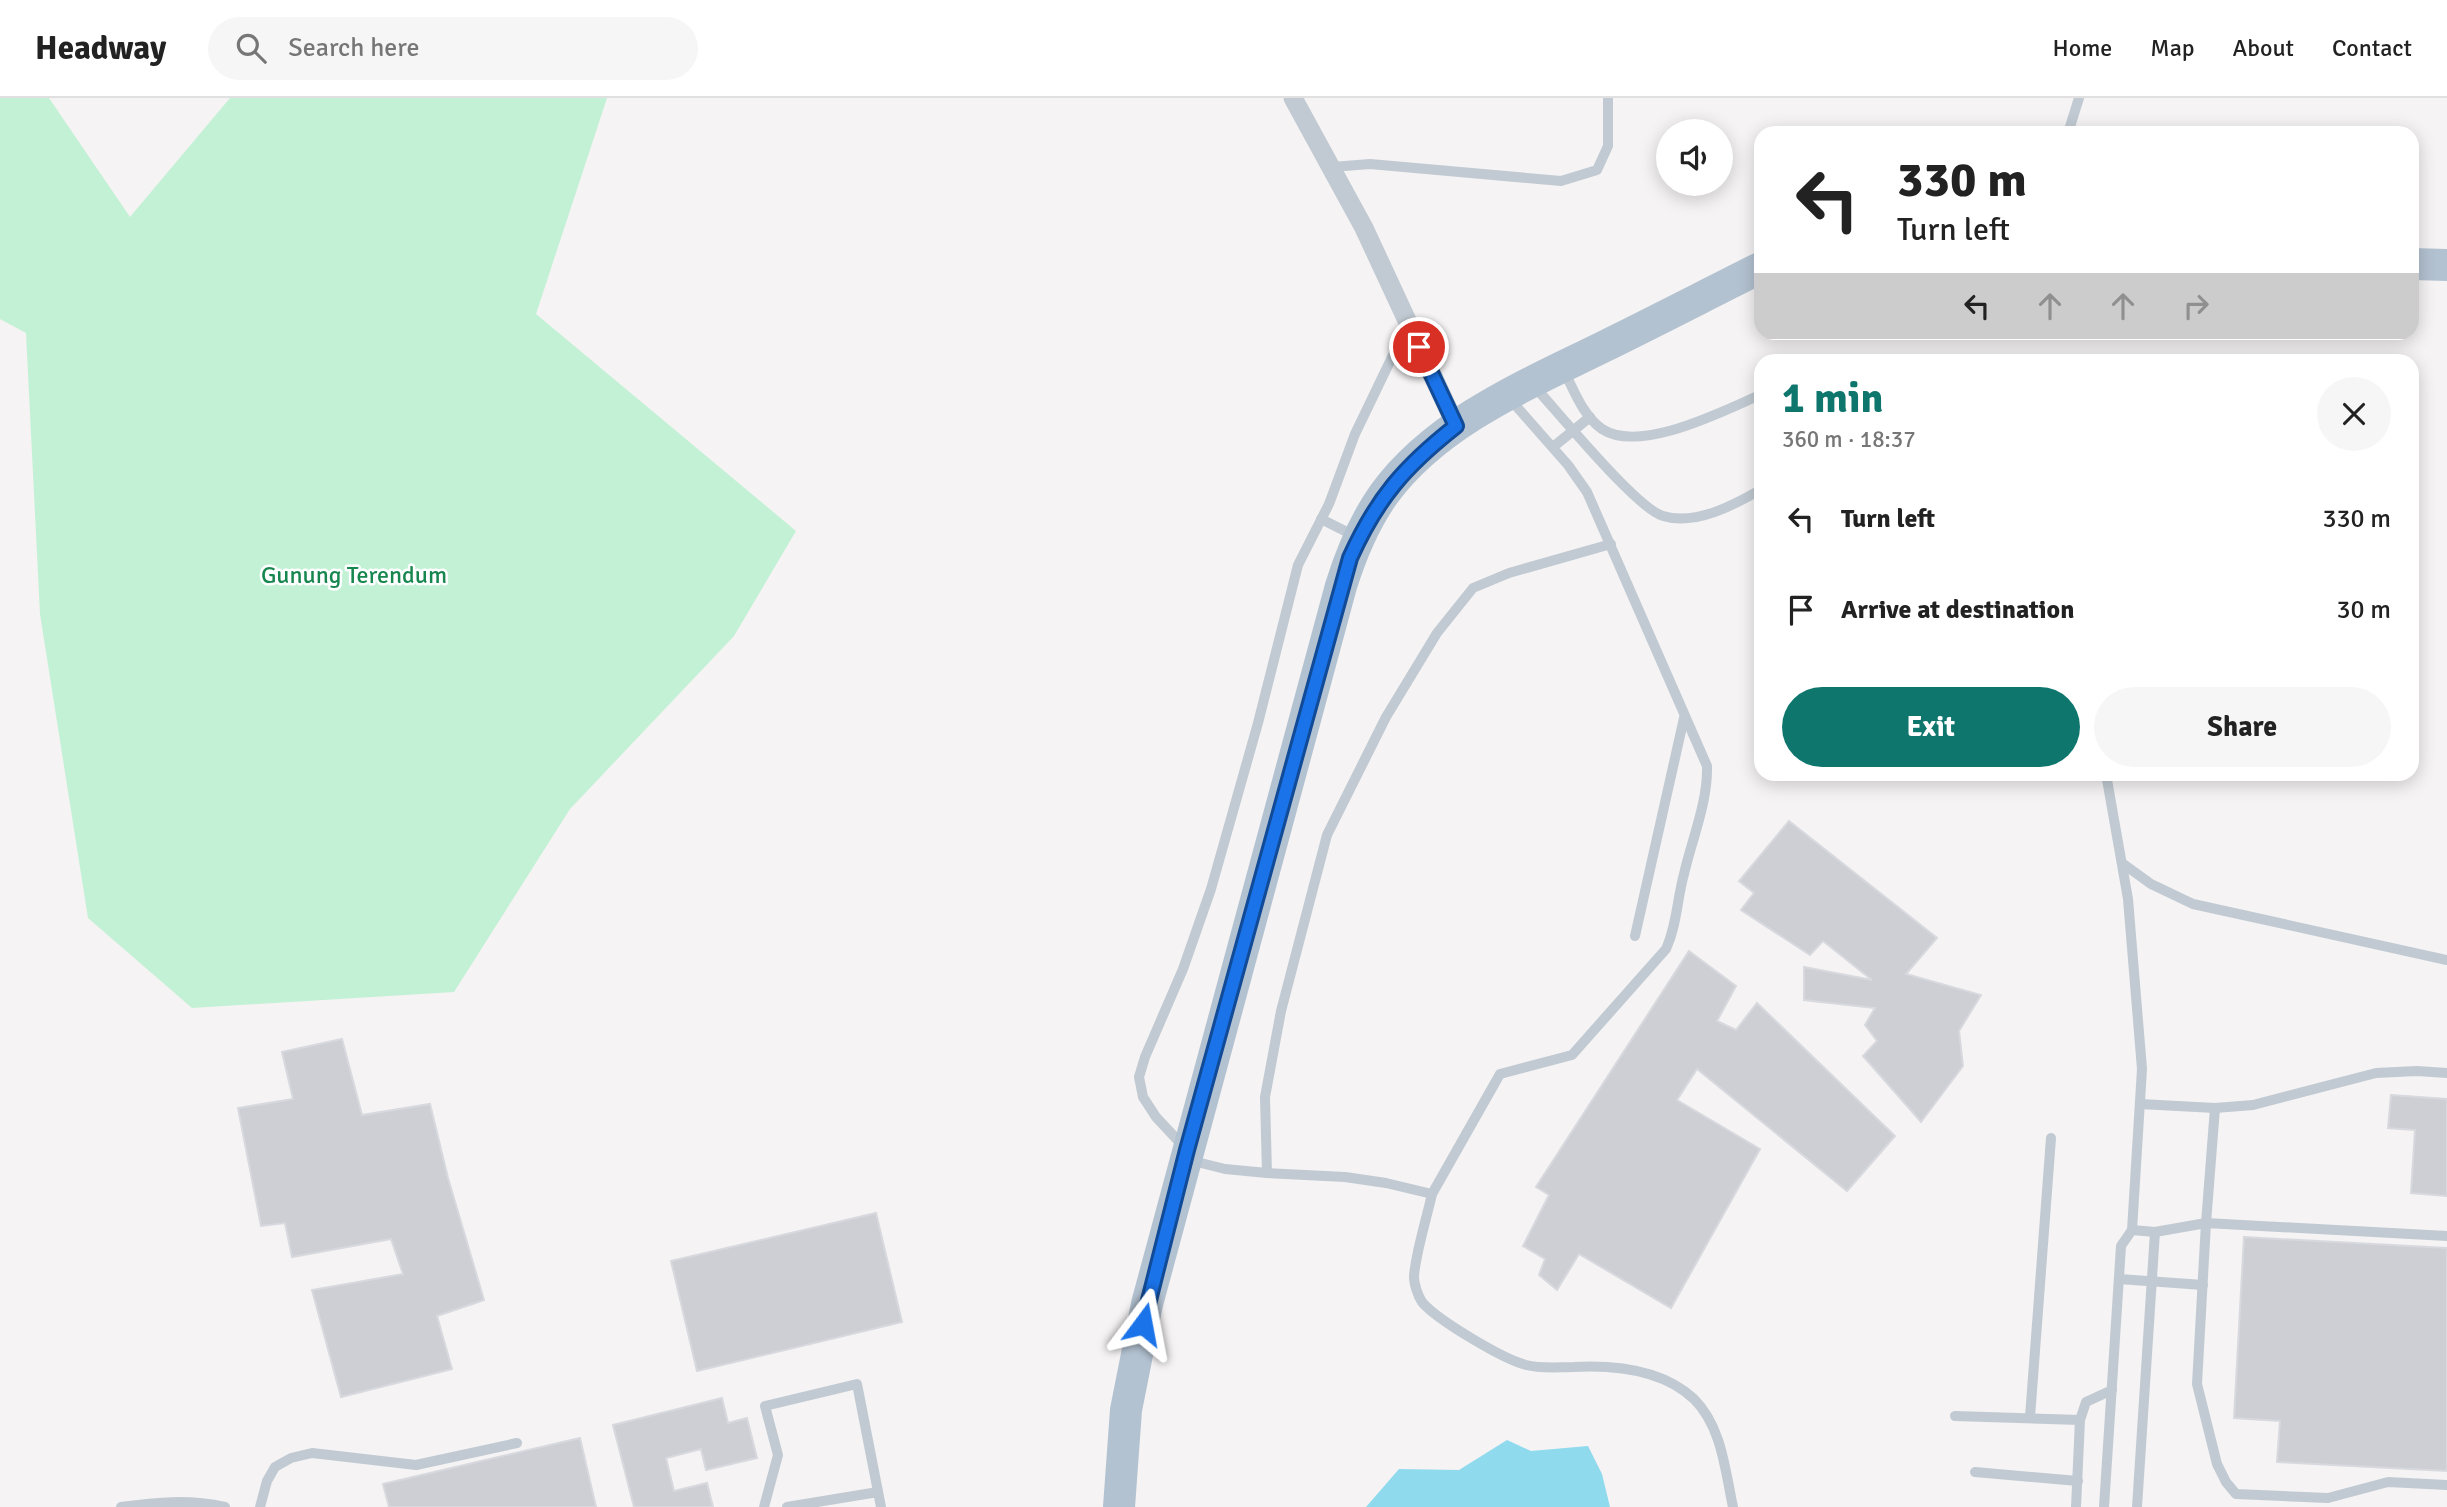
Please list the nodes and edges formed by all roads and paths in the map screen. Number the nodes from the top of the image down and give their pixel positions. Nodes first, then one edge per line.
1 (1293, 98) edge
2 (1608, 98) edge
3 (2079, 98) edge
4 (2070, 126) edge
5 (1332, 167) junction
6 (2419, 264) edge
7 (2447, 265) edge
8 (1754, 271) edge
9 (1408, 324) junction
10 (1562, 368) junction
11 (1520, 389) junction
12 (1754, 397) edge
13 (1590, 417) junction
14 (1456, 426) junction
15 (1574, 430) junction
16 (1553, 447) junction
17 (1754, 493) edge
18 (1321, 519) junction
19 (1359, 538) junction
20 (1611, 544) junction
21 (1684, 717) junction
22 (2107, 781) edge
23 (2122, 863) junction
24 (1635, 936) dead end
25 (2447, 960) edge
26 (2447, 1073) edge
27 (2140, 1104) junction
28 (2215, 1108) junction
29 (2051, 1138) dead end
30 (1186, 1155) junction
31 (1267, 1174) junction
32 (1432, 1194) junction
33 (2206, 1223) junction
34 (2132, 1230) junction
35 (2155, 1232) junction
36 (2447, 1236) edge
37 (2119, 1279) junction
38 (2152, 1282) junction
39 (2203, 1285) junction
40 (2112, 1390) junction
41 (1955, 1416) dead end
42 (2030, 1417) junction
43 (2080, 1420) junction
44 (517, 1443) dead end
45 (1975, 1472) dead end
46 (2078, 1481) junction
47 (2447, 1485) edge
48 (878, 1492) junction
49 (121, 1507) edge
50 (225, 1507) edge
51 (260, 1507) edge
52 (764, 1507) edge
53 (787, 1507) edge
54 (881, 1507) edge
55 (1119, 1507) edge
56 (1733, 1507) edge
57 (2076, 1507) edge
58 (2104, 1507) edge
59 (2137, 1507) edge

1 - 5 street
2 - 5 lane
3 - 4 lane
5 - 9 street
6 - 7 main road
8 - 10 main road
9 - 14 street
9 - 18 lane
10 - 11 main road
10 - 13 lane
11 - 14 main road
11 - 15 lane
11 - 16 lane
12 - 13 lane
13 - 15 lane
14 - 19 main road
15 - 16 lane
15 - 17 lane
16 - 20 lane
18 - 19 lane
18 - 30 lane
19 - 30 main road
20 - 21 lane
20 - 31 lane
21 - 24 lane
21 - 32 lane
22 - 23 lane
23 - 25 lane
23 - 27 lane
26 - 28 lane
27 - 28 lane
27 - 34 lane
28 - 33 lane
29 - 42 lane
30 - 31 lane
30 - 55 main road
31 - 32 lane
32 - 56 lane
33 - 35 lane
33 - 36 lane
33 - 39 lane
34 - 35 lane
34 - 37 lane
35 - 38 lane
37 - 38 lane
37 - 40 lane
38 - 39 lane
38 - 59 lane
39 - 47 lane
40 - 43 lane
40 - 58 lane
41 - 42 lane
42 - 43 lane
43 - 46 lane
44 - 51 lane
45 - 46 lane
46 - 57 lane
48 - 52 lane
48 - 53 lane
48 - 54 lane
49 - 50 lane

